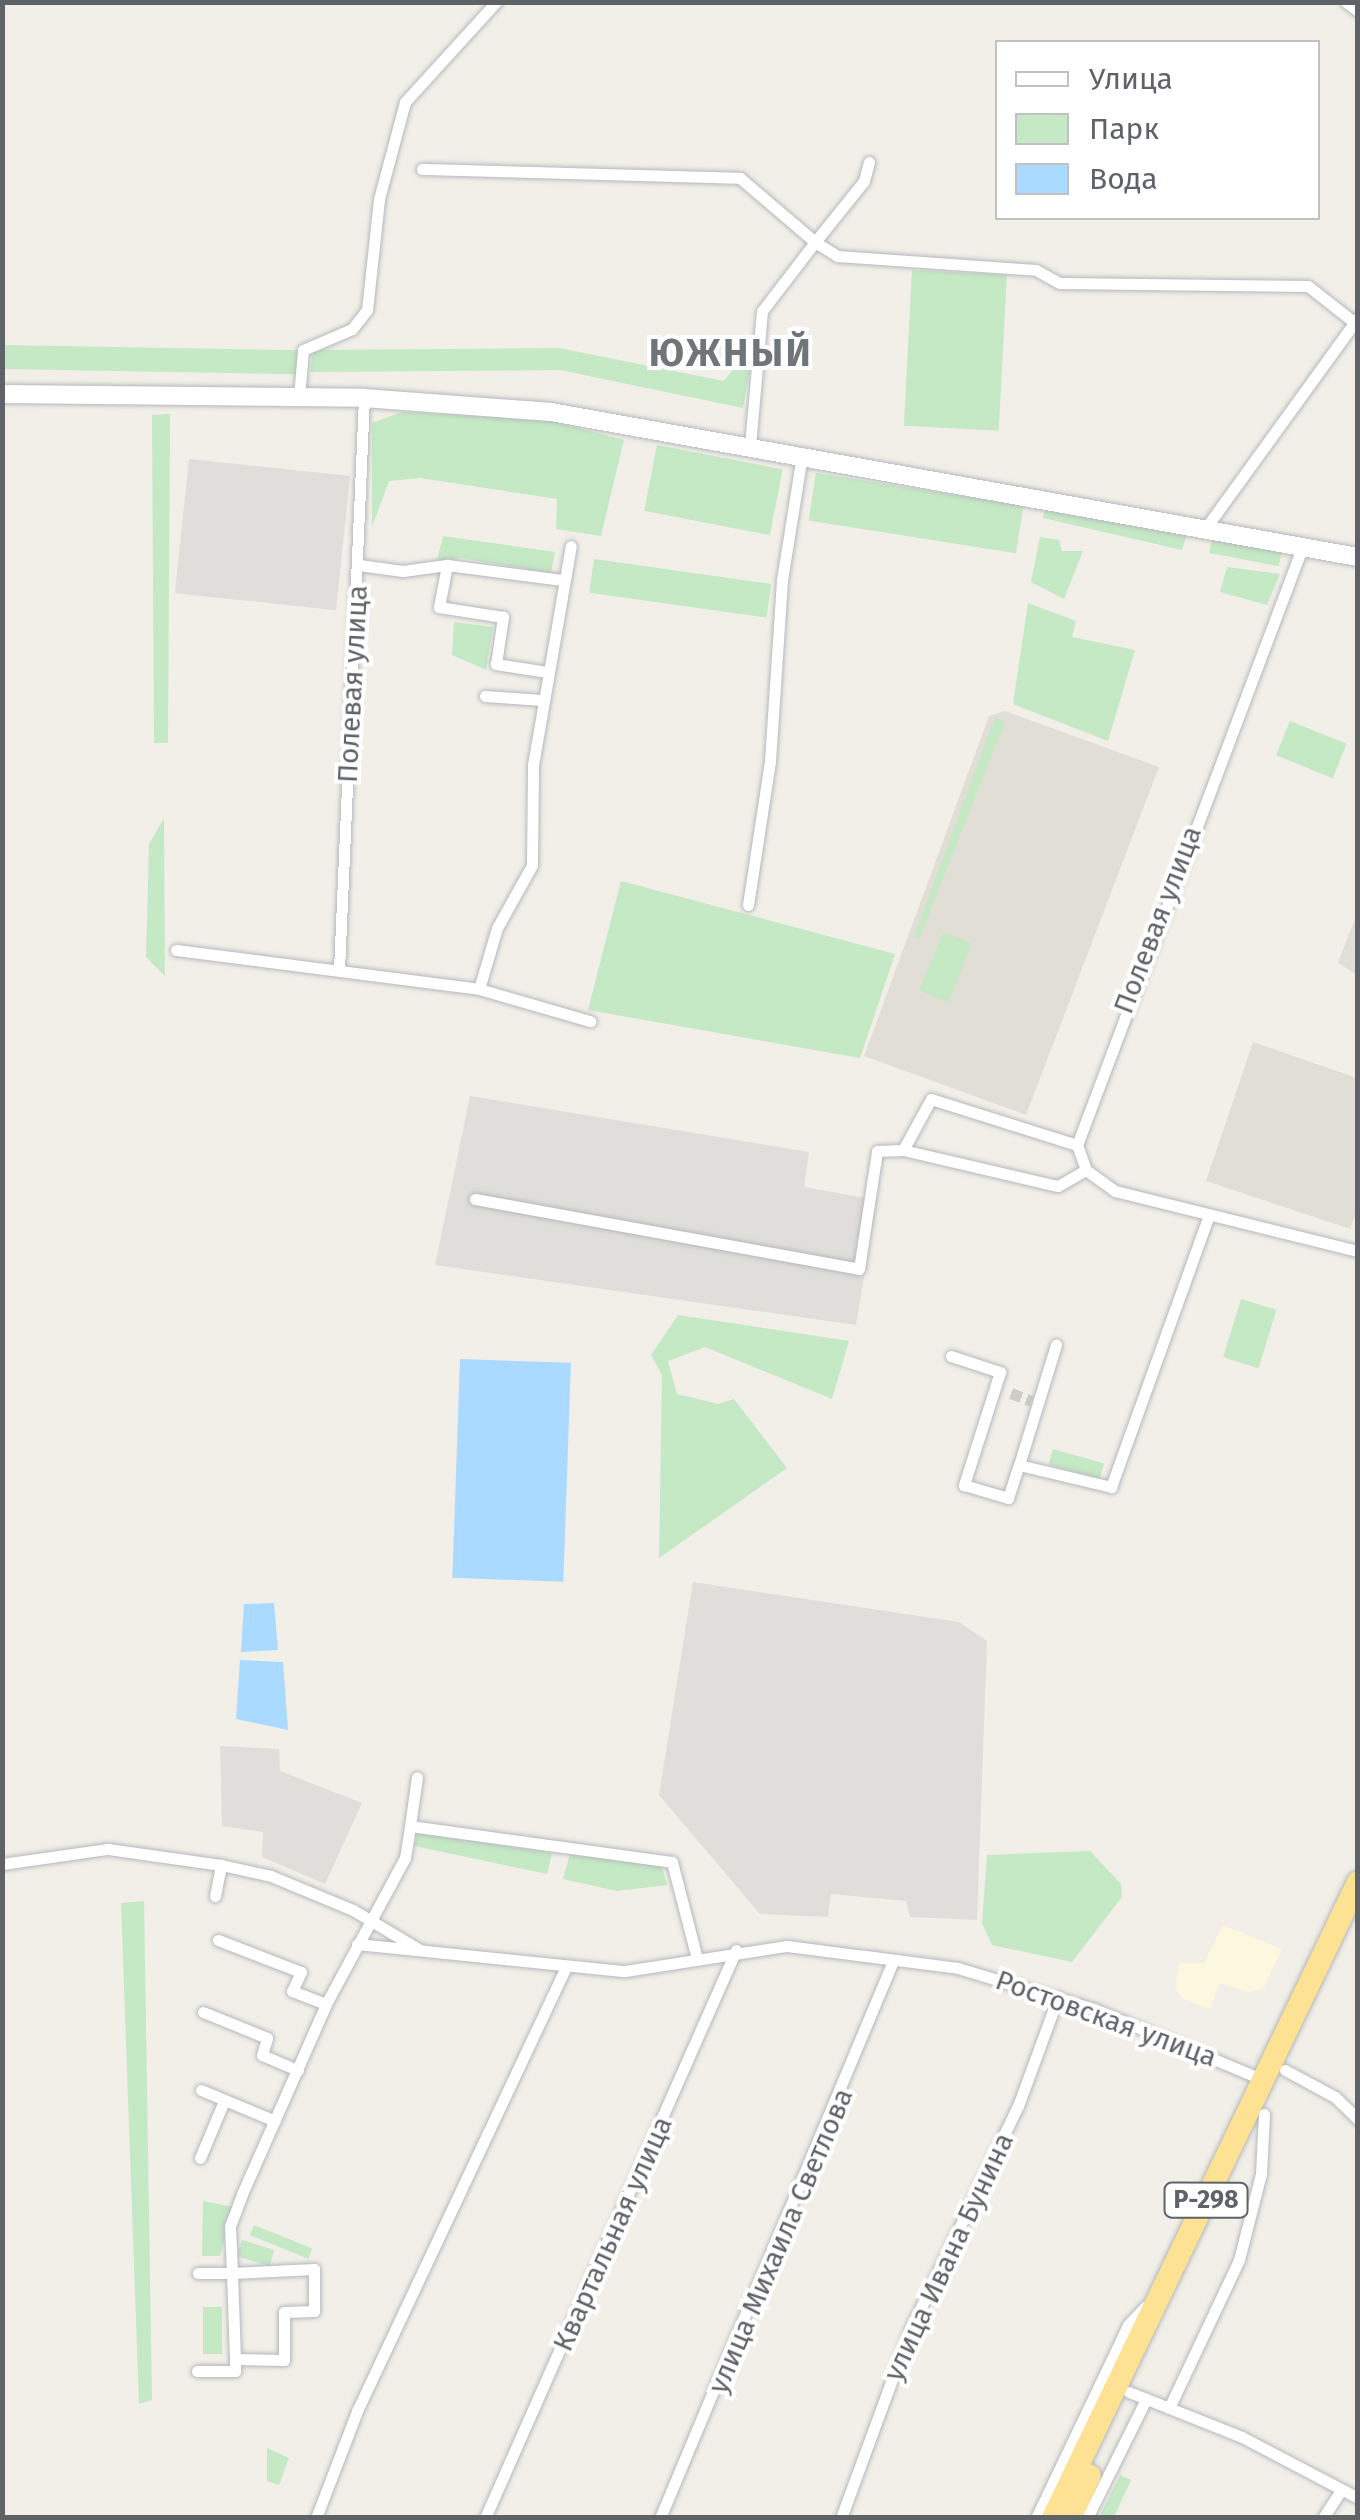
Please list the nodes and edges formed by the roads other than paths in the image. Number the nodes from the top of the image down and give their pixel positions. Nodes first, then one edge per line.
1 (496, 2) edge
2 (1346, 2) edge
3 (1358, 11) edge
4 (870, 162) dead end
5 (422, 170) dead end
6 (815, 242) junction
7 (1356, 320) edge
8 (2, 394) edge
9 (298, 397) junction
10 (364, 398) junction
11 (750, 445) junction
12 (802, 455) junction
13 (1206, 529) junction
14 (571, 546) dead end
15 (1302, 548) junction
16 (1358, 557) edge
17 (359, 565) junction
18 (448, 565) junction
19 (562, 580) junction
20 (547, 672) junction
21 (485, 696) dead end
22 (542, 700) junction
23 (748, 905) dead end
24 (176, 950) dead end
25 (338, 970) junction
26 (479, 990) junction
27 (590, 1021) dead end
28 (1077, 1144) junction
29 (903, 1150) junction
30 (1086, 1170) junction
31 (475, 1199) dead end
32 (1208, 1217) junction
33 (1358, 1251) edge
34 (1056, 1345) dead end
35 (950, 1356) dead end
36 (994, 1388) junction
37 (1010, 1394) tunnel mouth
38 (1019, 1464) junction
39 (418, 1777) dead end
40 (410, 1826) junction
41 (2, 1864) edge
42 (221, 1865) junction
43 (1358, 1882) edge
44 (215, 1896) dead end
45 (1358, 1918) edge
46 (372, 1921) junction
47 (218, 1940) dead end
48 (357, 1944) junction
49 (736, 1950) junction
50 (424, 1952) junction
51 (697, 1959) junction
52 (894, 1961) junction
53 (566, 1968) junction
54 (1058, 1997) junction
55 (326, 2004) junction
56 (203, 2012) dead end
57 (298, 2070) junction
58 (1274, 2075) junction
59 (202, 2090) dead end
60 (224, 2100) junction
61 (1264, 2114) junction
62 (1358, 2119) edge
63 (275, 2121) junction
64 (200, 2158) dead end
65 (198, 2273) dead end
66 (232, 2273) junction
67 (1162, 2290) junction
68 (235, 2359) junction
69 (197, 2372) dead end
70 (1138, 2395) junction
71 (1168, 2408) junction
72 (1341, 2490) junction
73 (1358, 2498) edge
74 (316, 2518) edge
75 (486, 2518) edge
76 (660, 2518) edge
77 (840, 2518) edge
78 (1036, 2518) edge
79 (1052, 2518) edge
80 (1070, 2518) edge
81 (1087, 2518) edge
82 (1323, 2518) edge

1 - 9 street
2 - 3 street
4 - 6 street
5 - 6 street
6 - 7 street
6 - 11 street
7 - 13 street
8 - 9 main road
9 - 10 main road
10 - 11 main road
10 - 17 street, Полевая улица
11 - 12 main road
12 - 13 main road
12 - 23 street
13 - 15 main road
14 - 19 street
15 - 16 main road
15 - 28 street, Полевая улица
17 - 18 street
17 - 25 street, Полевая улица
18 - 19 street
18 - 20 street
19 - 20 street
20 - 22 street
21 - 22 street
22 - 26 street
24 - 25 street
25 - 26 street
26 - 27 street
28 - 29 street
28 - 30 street
29 - 30 street
29 - 31 street
30 - 32 street
32 - 33 street
32 - 38 street
34 - 38 street
35 - 36 street
36 - 37 street
36 - 38 street
39 - 40 street
40 - 46 street
40 - 51 street
41 - 42 street, Ростовская улица
42 - 44 street
42 - 46 street, Ростовская улица
43 - 58 highway, Р-298
45 - 58 highway, Р-298
46 - 48 street
46 - 50 street, Ростовская улица
47 - 55 street
48 - 50 street
48 - 55 street
49 - 51 street, Ростовская улица
49 - 52 street, Ростовская улица
49 - 75 street, Квартальная улица
50 - 53 street, Ростовская улица
51 - 53 street, Ростовская улица
52 - 54 street, Ростовская улица
52 - 76 street, улица Михаила Светлова
53 - 74 street
54 - 58 street, Ростовская улица
54 - 77 street, улица Ивана Бунина
55 - 57 street
56 - 57 street
57 - 63 street
58 - 61 highway, Р-298
58 - 62 street, Ростовская улица
58 - 67 highway, Р-298
59 - 60 street
60 - 63 street
60 - 64 street
61 - 70 highway, Р-298
61 - 71 street
63 - 66 street
65 - 66 street
66 - 68 street
66 - 68 street
67 - 78 street
67 - 79 highway, Р-298
68 - 69 street
70 - 71 street
70 - 80 highway, Р-298
70 - 81 street
71 - 72 street
72 - 73 street
72 - 82 street

